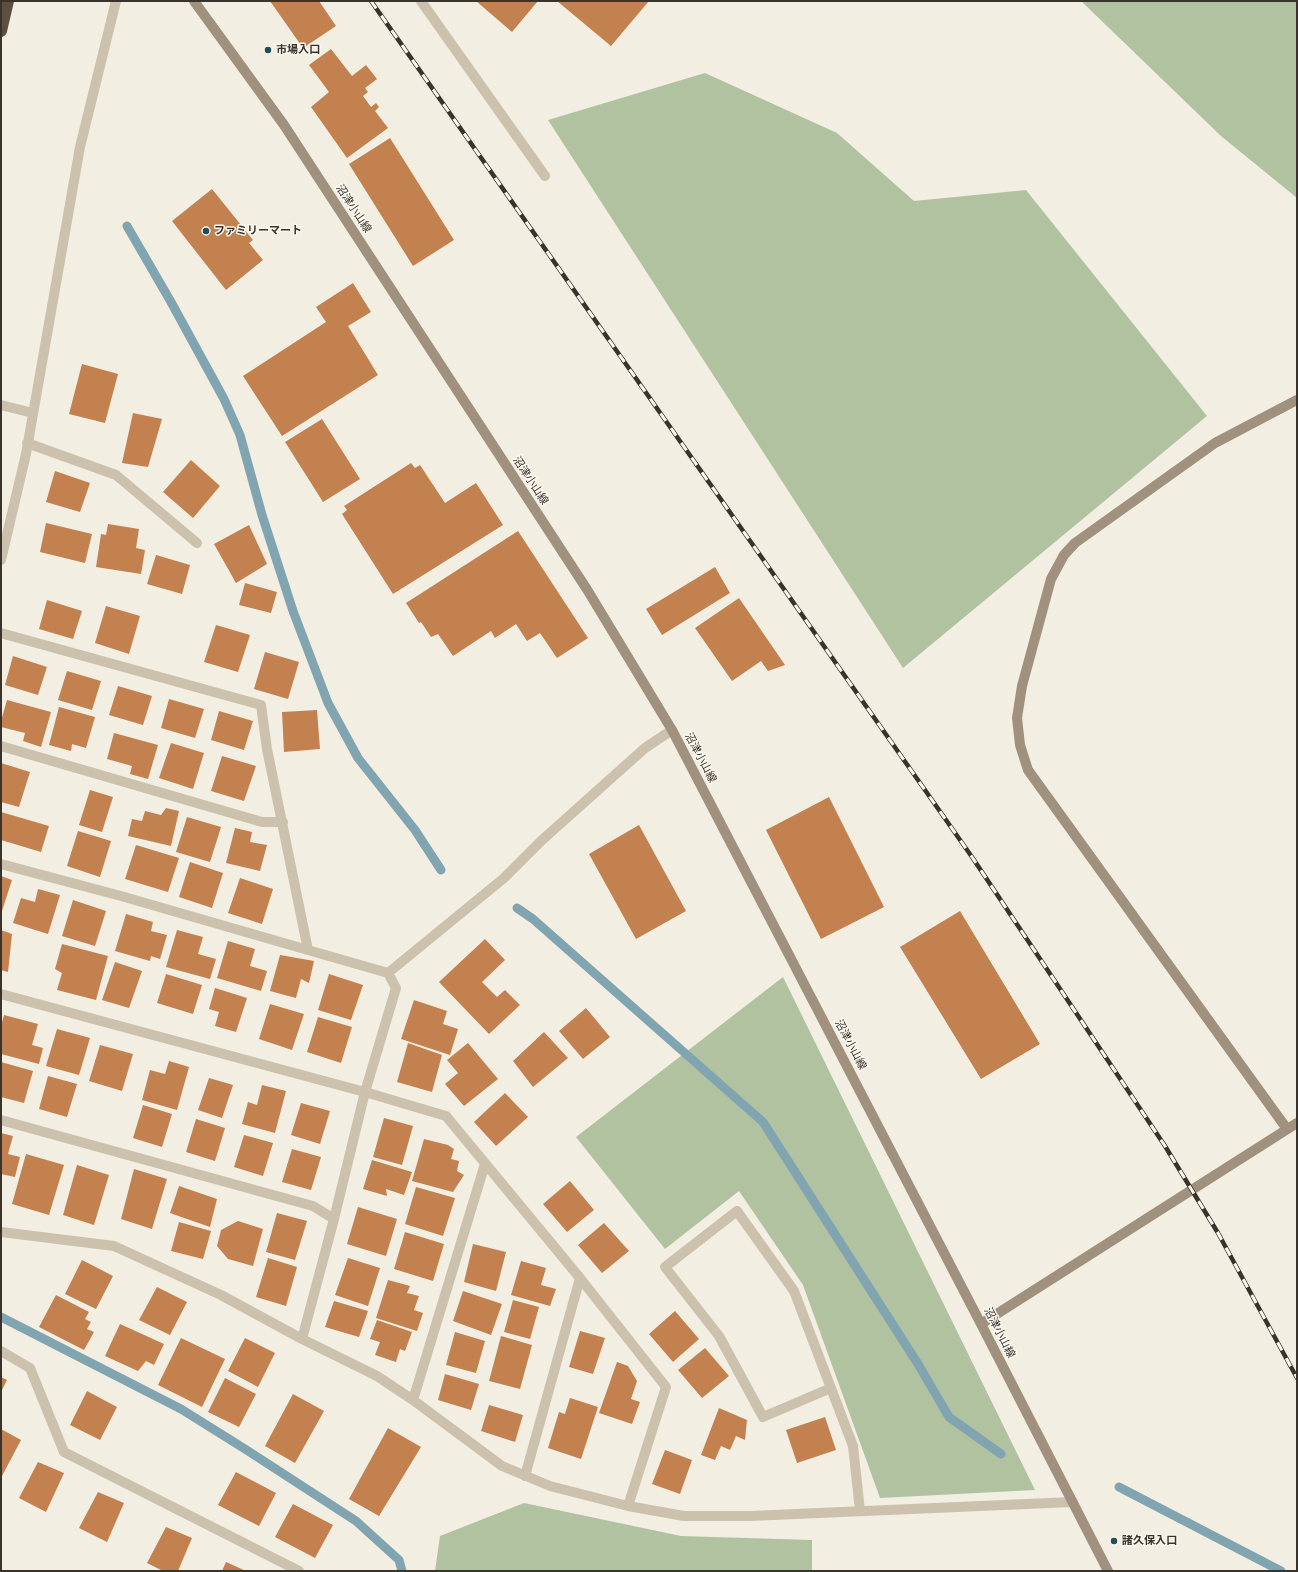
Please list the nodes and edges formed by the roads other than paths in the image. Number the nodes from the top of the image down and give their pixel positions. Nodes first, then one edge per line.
1 (8, 1) edge
2 (116, 1) edge
3 (194, 1) edge
4 (421, 1) edge
5 (1, 31) edge
6 (545, 176) dead end
7 (1297, 400) edge
8 (1, 405) edge
9 (33, 412) junction
10 (27, 443) junction
11 (197, 543) dead end
12 (1, 560) edge
13 (1, 632) edge
14 (672, 730) junction
15 (1, 746) edge
16 (283, 822) junction
17 (1, 864) edge
18 (308, 950) junction
19 (388, 973) junction
20 (1, 994) edge
21 (365, 1092) junction
22 (1, 1120) edge
23 (1297, 1123) edge
24 (1287, 1129) junction
25 (485, 1164) junction
26 (334, 1219) junction
27 (1, 1232) edge
28 (580, 1278) junction
29 (982, 1324) junction
30 (302, 1339) junction
31 (1, 1351) edge
32 (831, 1388) junction
33 (414, 1400) junction
34 (525, 1476) junction
35 (1073, 1502) junction
36 (628, 1506) junction
37 (860, 1511) junction
38 (299, 1571) edge
39 (1108, 1571) edge

1 - 5 highway
2 - 9 street
3 - 14 main road, 沼津小山線
4 - 6 street
7 - 24 main road
8 - 9 street
9 - 10 street
10 - 11 street
10 - 12 street
13 - 16 street
14 - 19 street
14 - 29 main road, 沼津小山線
15 - 16 street
16 - 18 street
17 - 18 street
18 - 19 street
19 - 21 street
20 - 21 street
21 - 25 street
21 - 26 street
22 - 26 street
23 - 24 main road
24 - 29 main road
25 - 28 street
25 - 33 street
26 - 30 street
27 - 30 street
28 - 34 street
28 - 36 street
29 - 35 main road, 沼津小山線
30 - 33 street
31 - 38 street
32 - 32 street
32 - 37 street
33 - 34 street
34 - 36 street
35 - 37 street
35 - 39 main road, 沼津小山線
36 - 37 street

